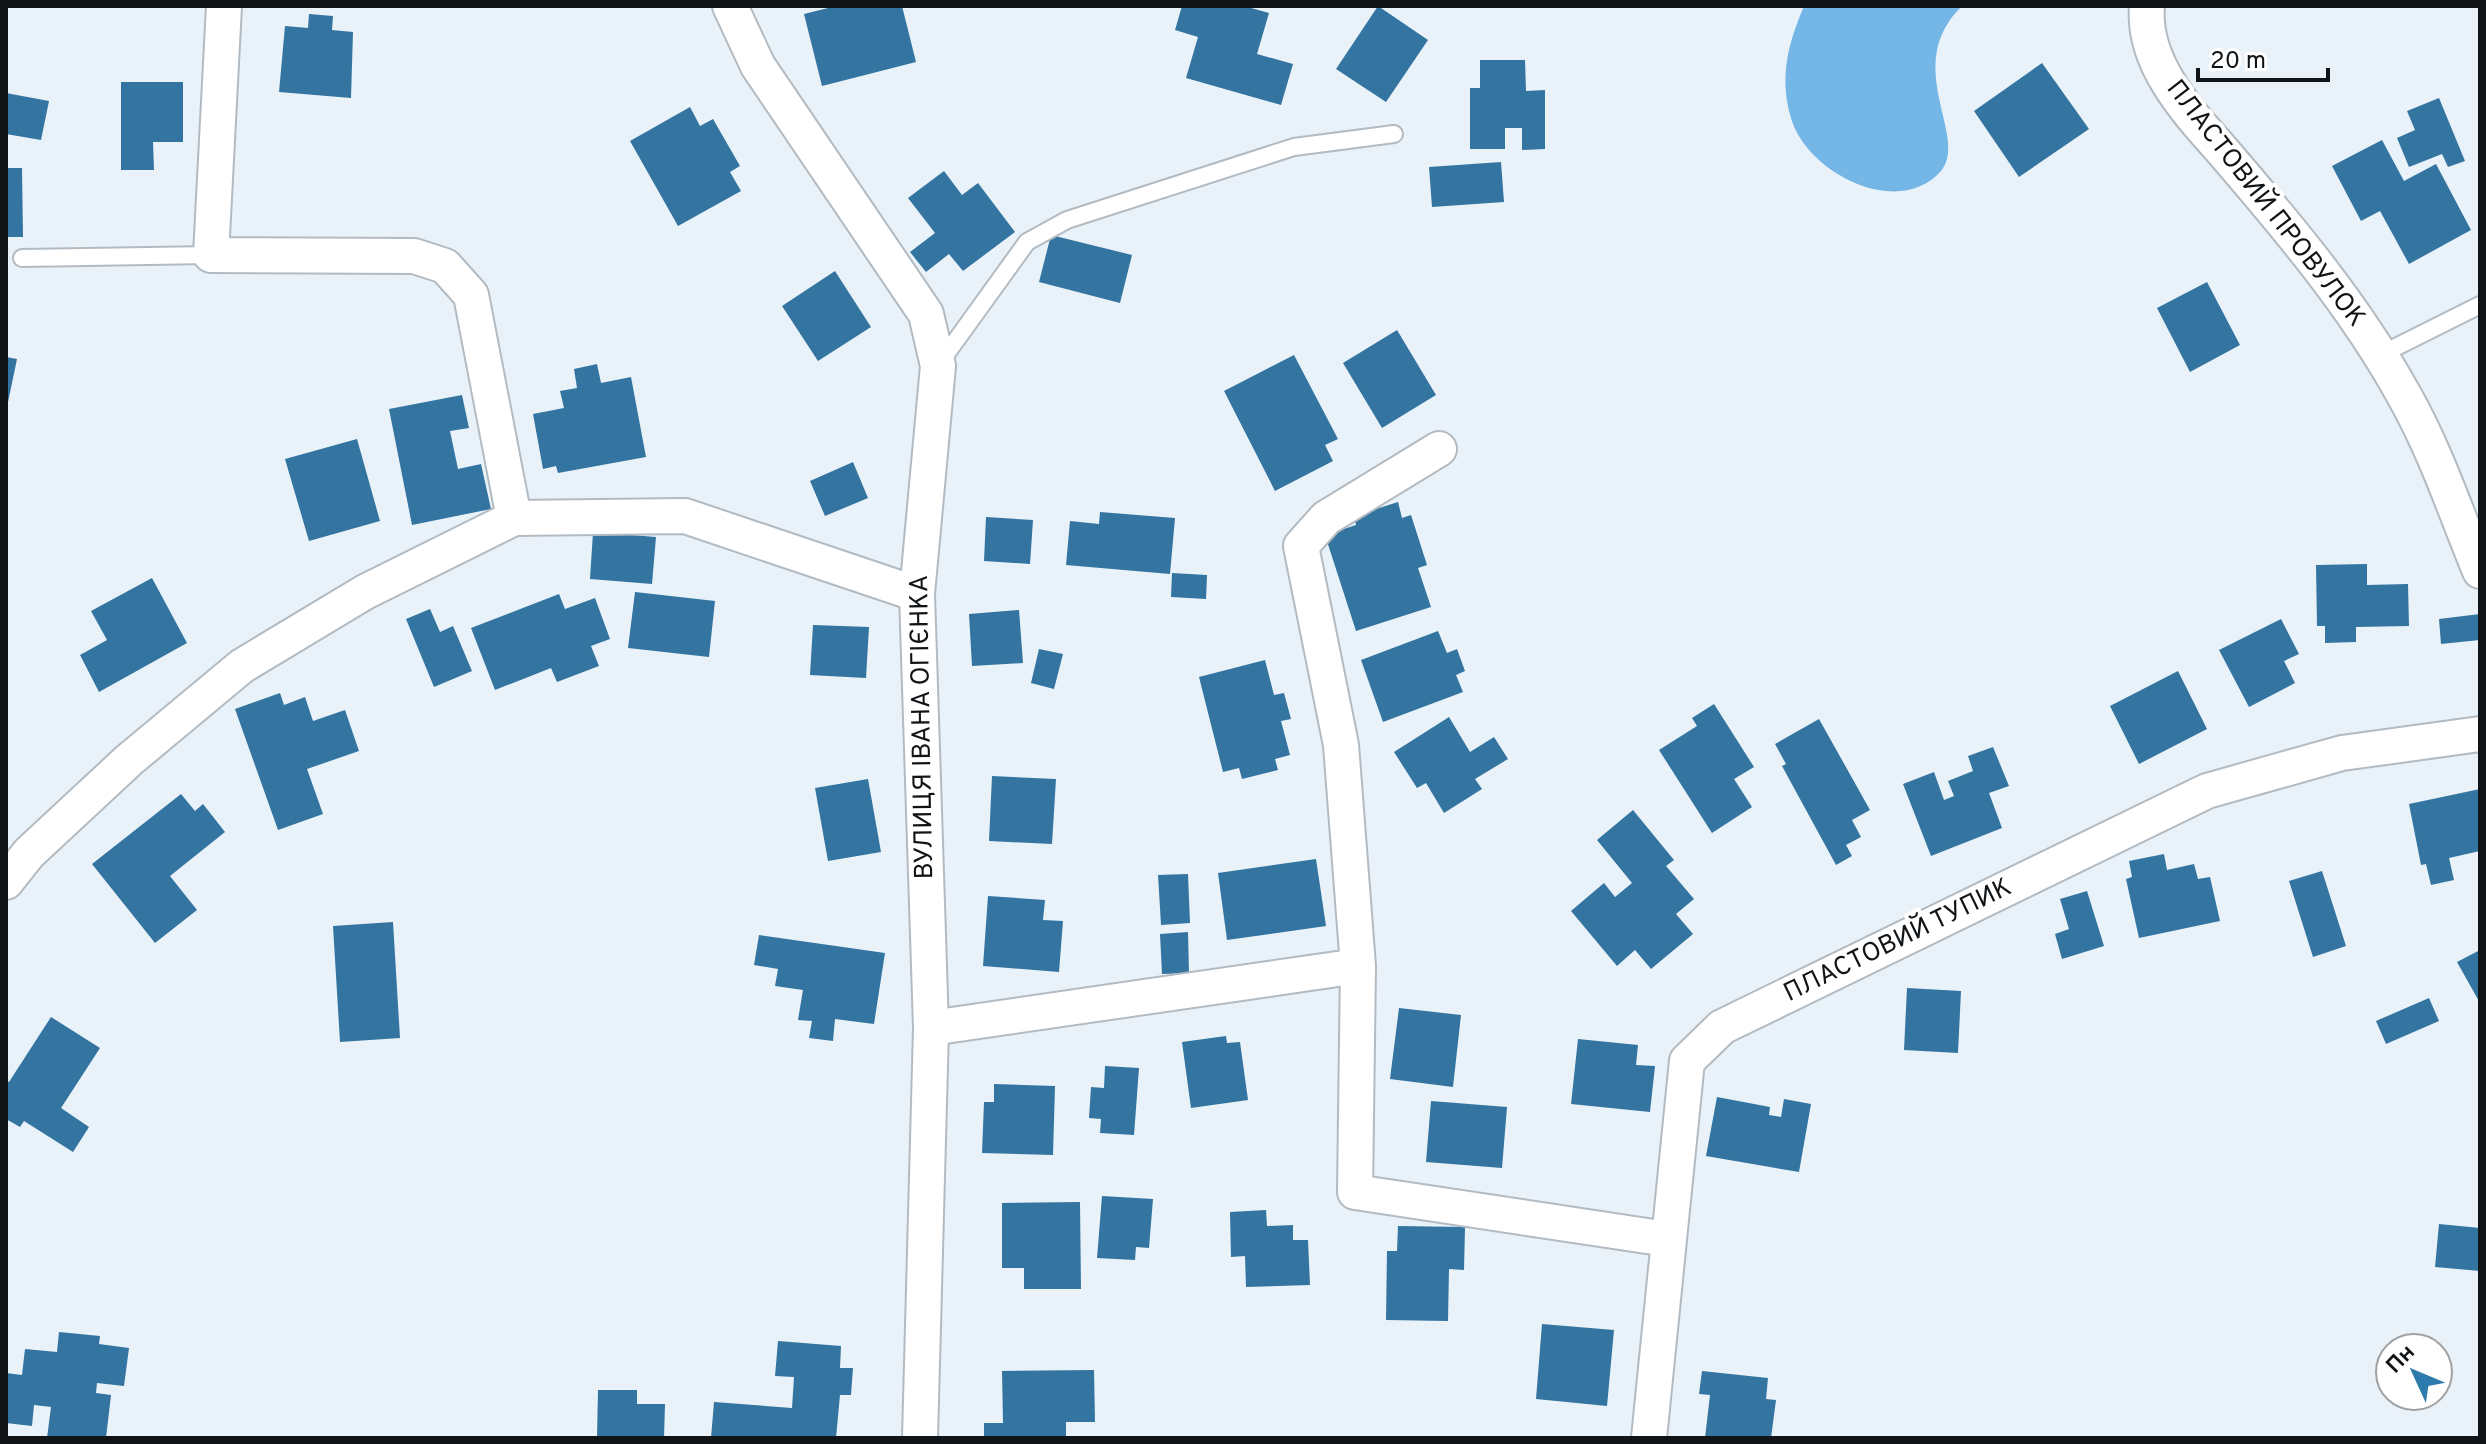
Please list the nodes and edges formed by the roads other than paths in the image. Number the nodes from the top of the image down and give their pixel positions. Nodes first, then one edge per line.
1 (224, 6) edge
2 (730, 6) edge
3 (2147, 6) edge
4 (1394, 134) dead end
5 (211, 255) junction
6 (22, 258) dead end
7 (2480, 305) edge
8 (2380, 355) junction
9 (938, 366) junction
10 (1439, 449) dead end
11 (514, 518) junction
12 (2480, 571) edge
13 (917, 594) junction
14 (2480, 734) edge
15 (6, 882) edge
16 (1358, 966) junction
17 (931, 1028) junction
18 (1667, 1239) junction
19 (920, 1438) edge
20 (1649, 1438) edge

1 - 5 street
2 - 9 street, ВУЛИЦЯ ІВАНА ОГІЄНКА
3 - 8 street, ПЛАСТОВИЙ ПРОВУЛОК
4 - 9 lane
5 - 6 lane
5 - 11 street
7 - 8 lane
8 - 12 street, ПЛАСТОВИЙ ПРОВУЛОК
9 - 13 street, ВУЛИЦЯ ІВАНА ОГІЄНКА
10 - 16 street
11 - 13 street
11 - 15 street
13 - 17 street, ВУЛИЦЯ ІВАНА ОГІЄНКА
14 - 18 street, ПЛАСТОВИЙ ТУПИК
16 - 17 street
16 - 18 street
17 - 19 street, ВУЛИЦЯ ІВАНА ОГІЄНКА
18 - 20 street, ПЛАСТОВИЙ ТУПИК

